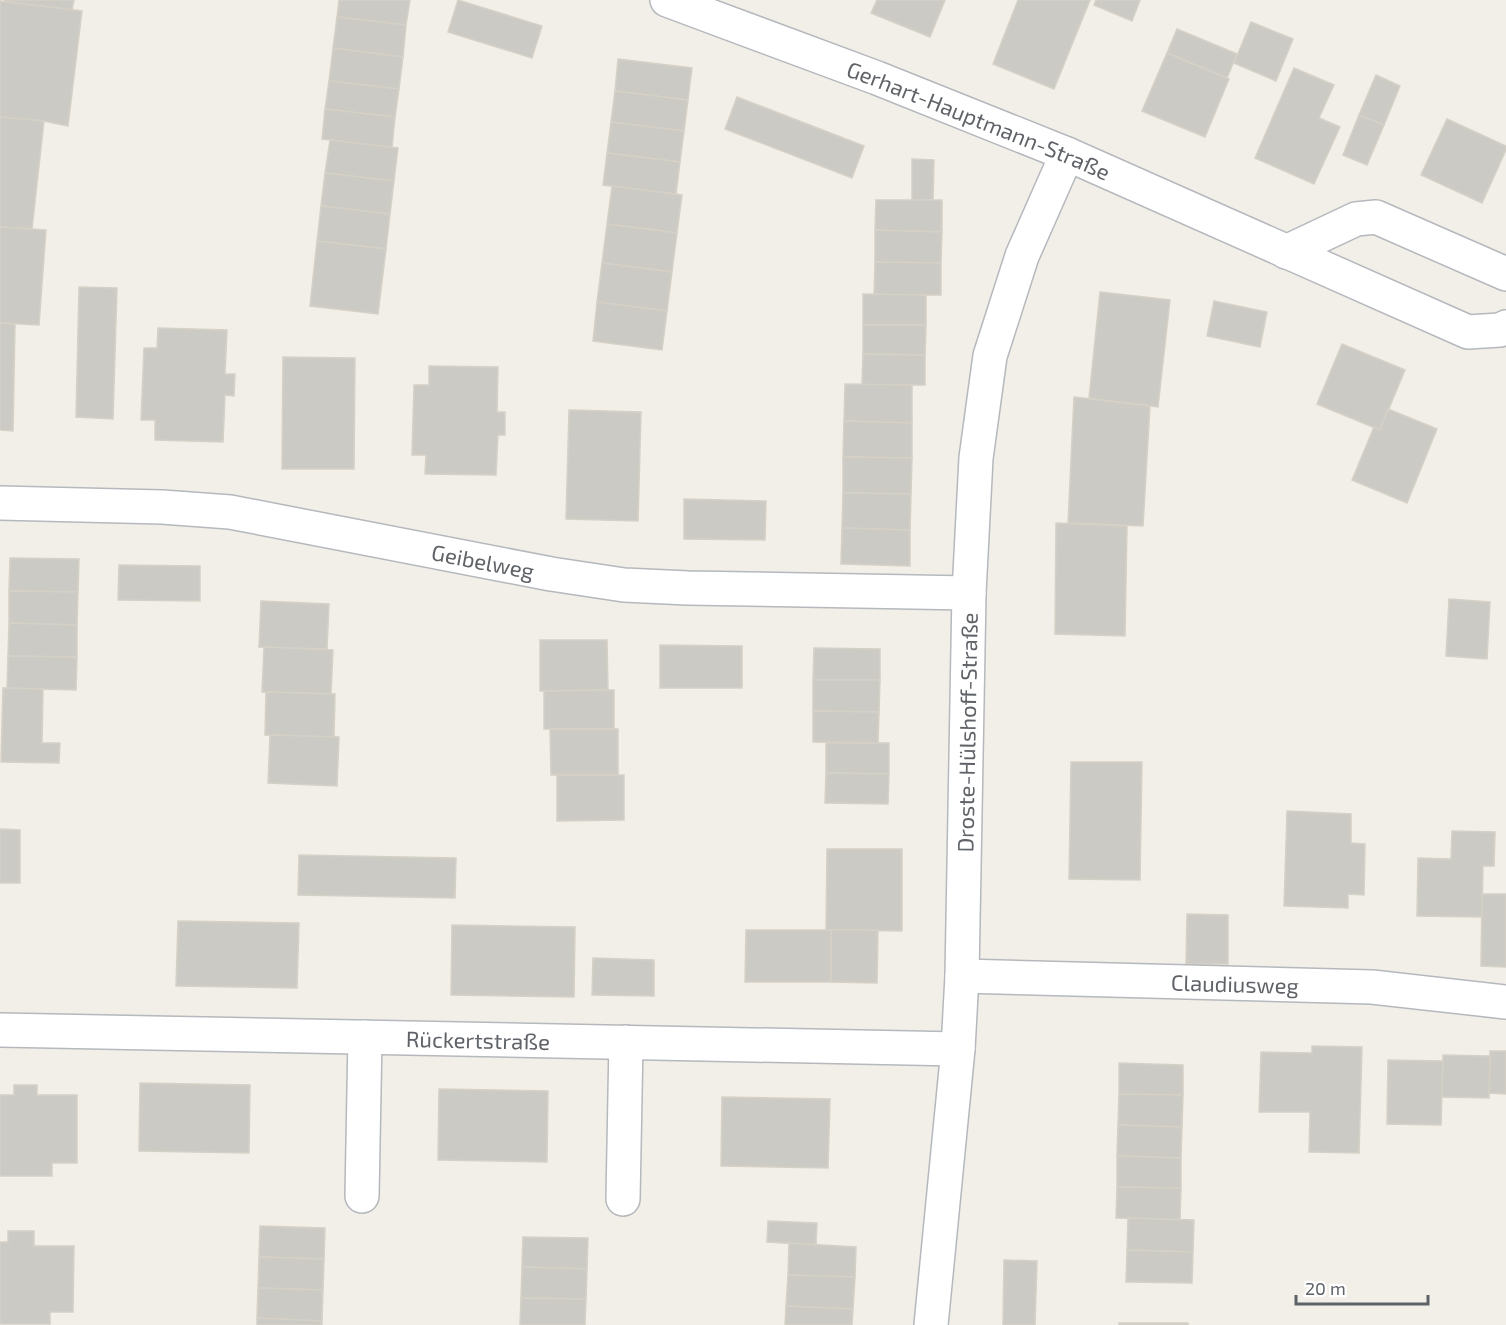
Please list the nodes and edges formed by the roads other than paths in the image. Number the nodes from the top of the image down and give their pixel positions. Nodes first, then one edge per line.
1 (667, 0) edge
2 (1067, 154) junction
3 (1286, 252) junction
4 (1506, 274) edge
5 (1506, 327) edge
6 (0, 503) edge
7 (969, 594) junction
8 (962, 976) junction
9 (1506, 1002) edge
10 (0, 1030) edge
11 (365, 1037) junction
12 (626, 1042) junction
13 (958, 1049) junction
14 (362, 1196) dead end
15 (623, 1198) dead end
16 (931, 1325) edge

1 - 2 street, Gerhart-Hauptmann-Straße
2 - 3 street, Gerhart-Hauptmann-Straße
2 - 7 street, Droste-Hülshoff-Straße
3 - 4 street
3 - 5 street, Gerhart-Hauptmann-Straße
6 - 7 street, Geibelweg
7 - 8 street, Droste-Hülshoff-Straße
8 - 9 street, Claudiusweg
8 - 13 street, Droste-Hülshoff-Straße
10 - 11 street, Rückertstraße
11 - 12 street, Rückertstraße
11 - 14 street
12 - 13 street, Rückertstraße
12 - 15 street
13 - 16 street, Droste-Hülshoff-Straße

